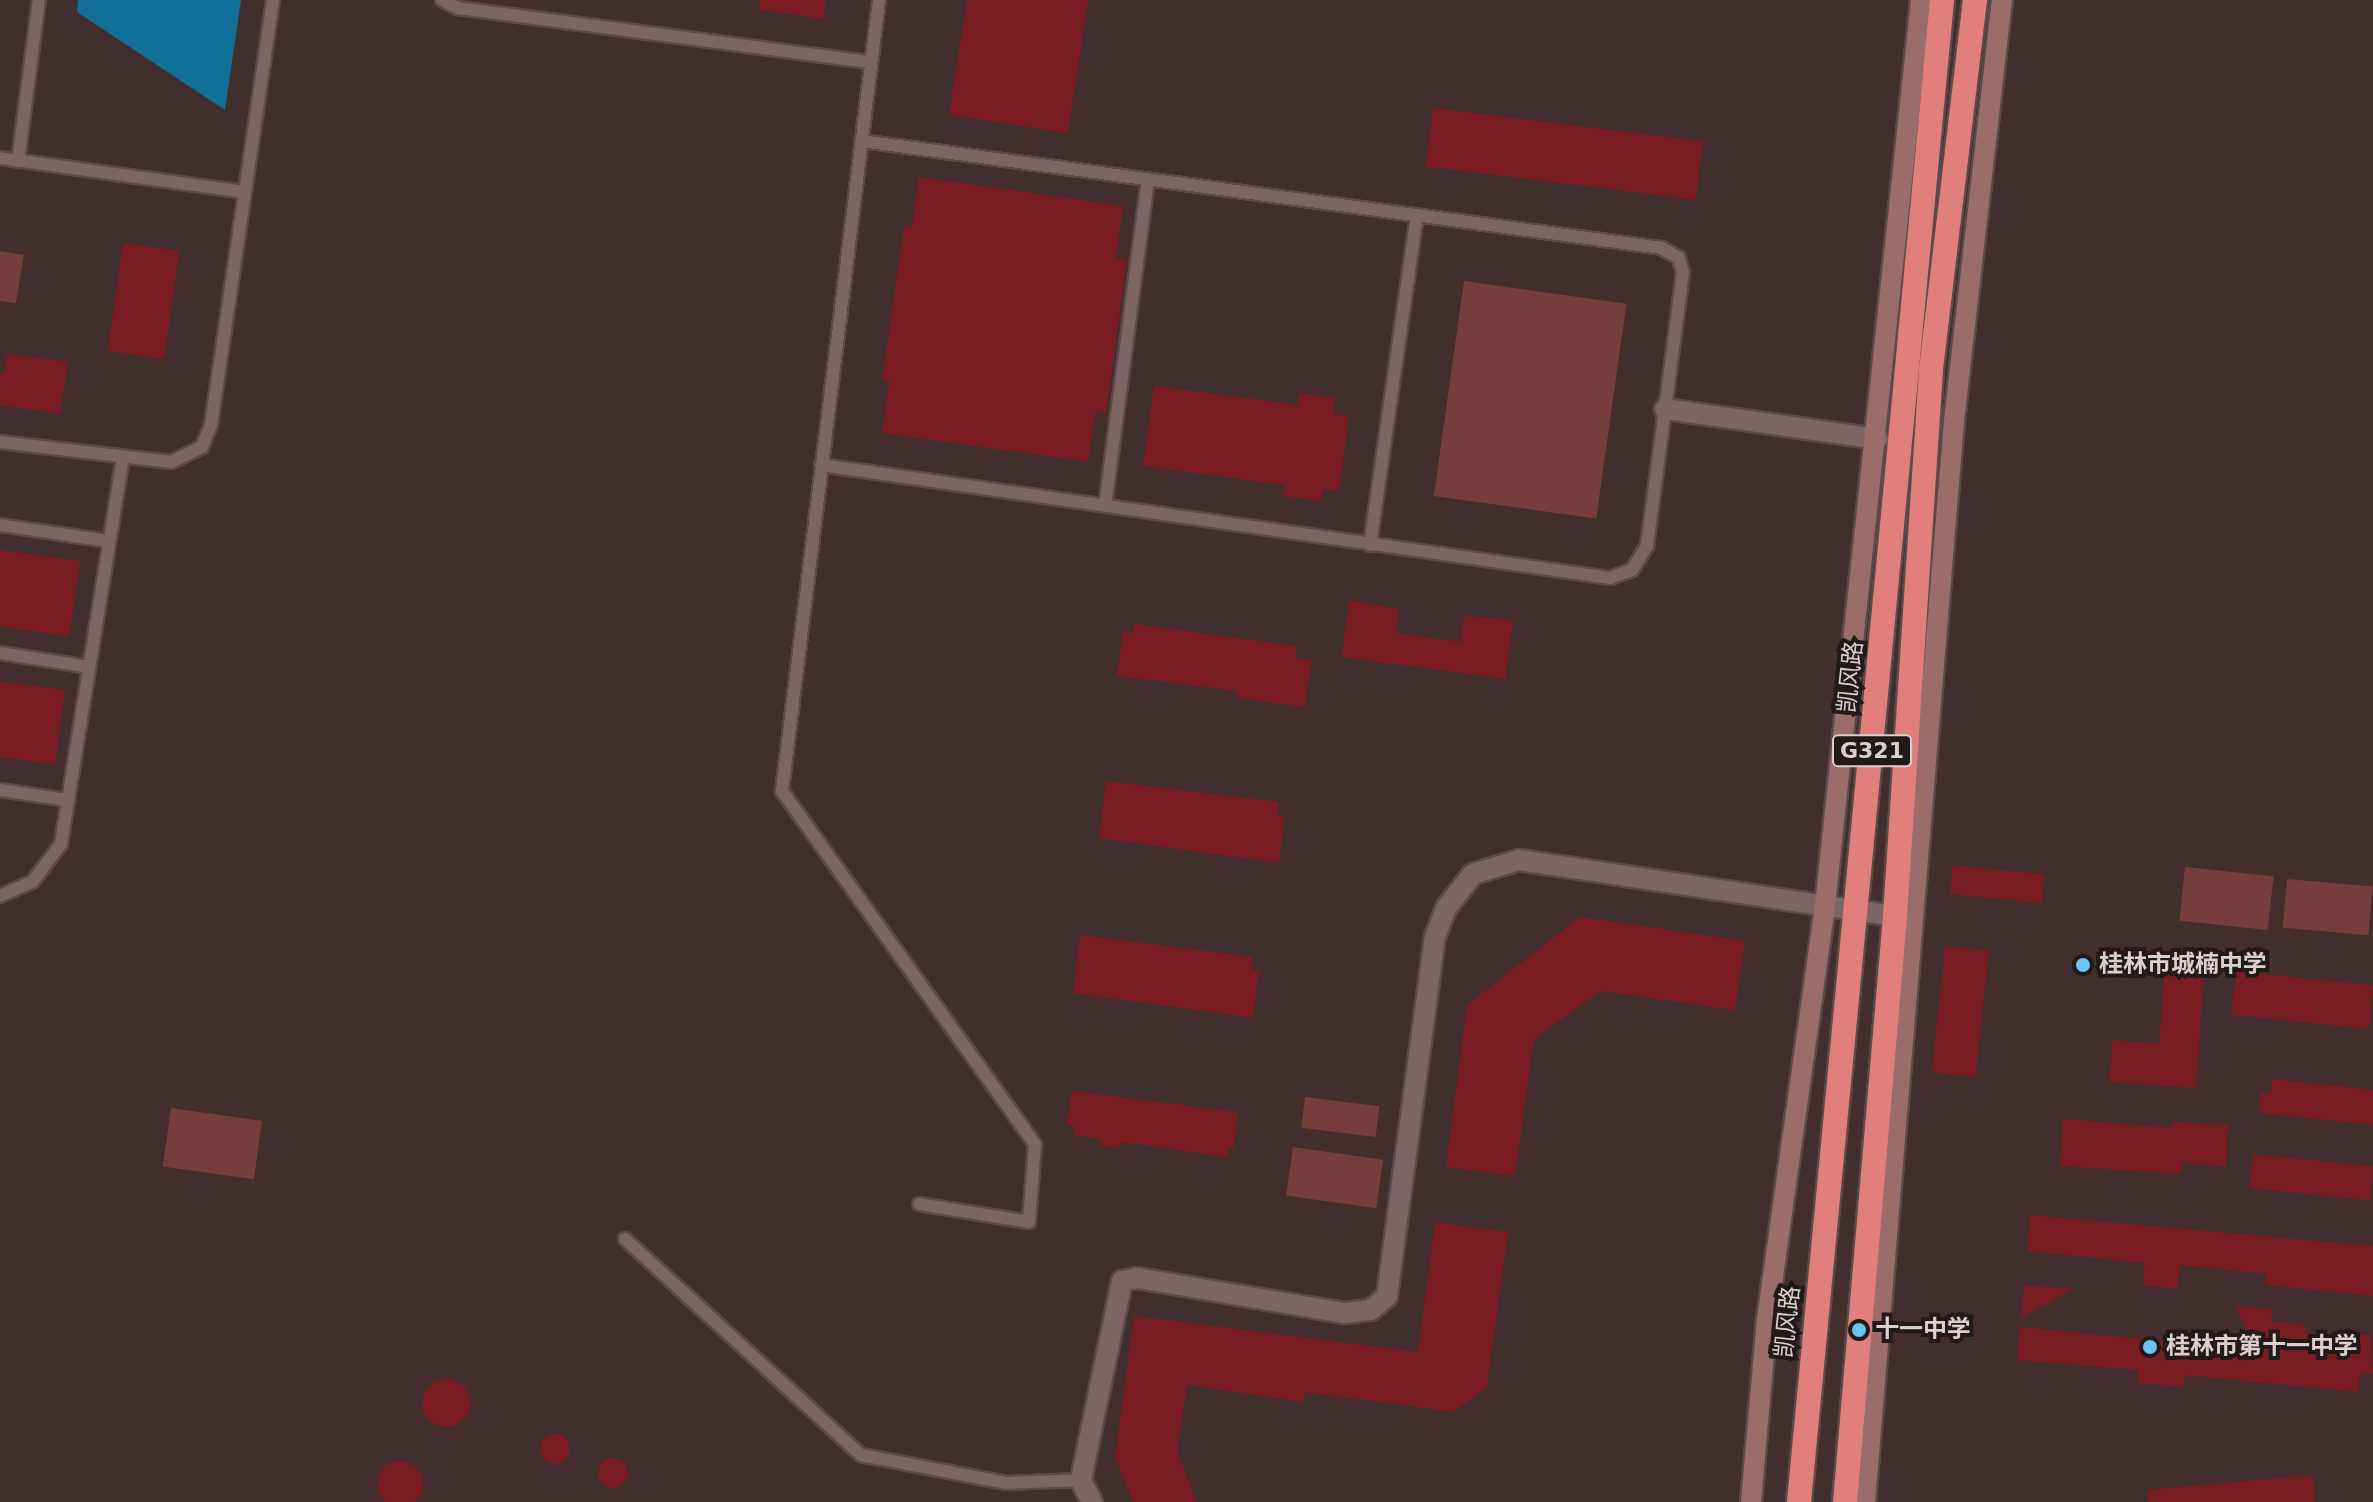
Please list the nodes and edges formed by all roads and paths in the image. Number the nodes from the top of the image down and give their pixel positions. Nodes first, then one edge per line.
1 (39, 0) edge
2 (273, 0) edge
3 (442, 0) edge
4 (879, 0) edge
5 (1921, 0) edge
6 (1942, 0) edge
7 (1975, 0) edge
8 (2002, 0) edge
9 (870, 62) junction
10 (861, 141) junction
11 (0, 158) edge
12 (18, 161) junction
13 (1148, 180) junction
14 (245, 192) junction
15 (1417, 215) junction
16 (1665, 409) junction
17 (1878, 439) junction
18 (0, 442) edge
19 (123, 459) junction
20 (821, 465) junction
21 (1105, 506) junction
22 (0, 525) edge
23 (109, 541) junction
24 (1370, 545) junction
25 (0, 653) edge
26 (89, 667) junction
27 (0, 790) edge
28 (68, 800) junction
29 (0, 896) edge
30 (1825, 906) junction
31 (1856, 911) junction
32 (1895, 916) junction
33 (919, 1204) dead end
34 (625, 1239) dead end
35 (1081, 1480) junction
36 (1092, 1502) edge
37 (1751, 1502) edge
38 (1799, 1502) edge
39 (1845, 1502) edge
40 (1865, 1502) edge

1 - 12 lane
2 - 14 lane
3 - 9 lane
4 - 9 lane
5 - 17 street
6 - 31 highway, 凯风路 / G321
7 - 32 highway, G321
8 - 40 street
9 - 10 lane
10 - 13 lane
10 - 20 lane
11 - 12 lane
12 - 14 lane
13 - 15 lane
13 - 21 lane
14 - 19 lane
15 - 16 lane
15 - 24 lane
16 - 17 street
16 - 24 lane
17 - 30 street
18 - 19 lane
19 - 23 lane
20 - 21 lane
20 - 33 lane
21 - 24 lane
22 - 23 lane
23 - 26 lane
25 - 26 lane
26 - 28 lane
27 - 28 lane
28 - 29 lane
30 - 31 street
30 - 35 street
30 - 37 street
31 - 32 street
31 - 38 highway, 凯风路 / G321
32 - 39 highway, G321
34 - 35 lane
35 - 36 street

